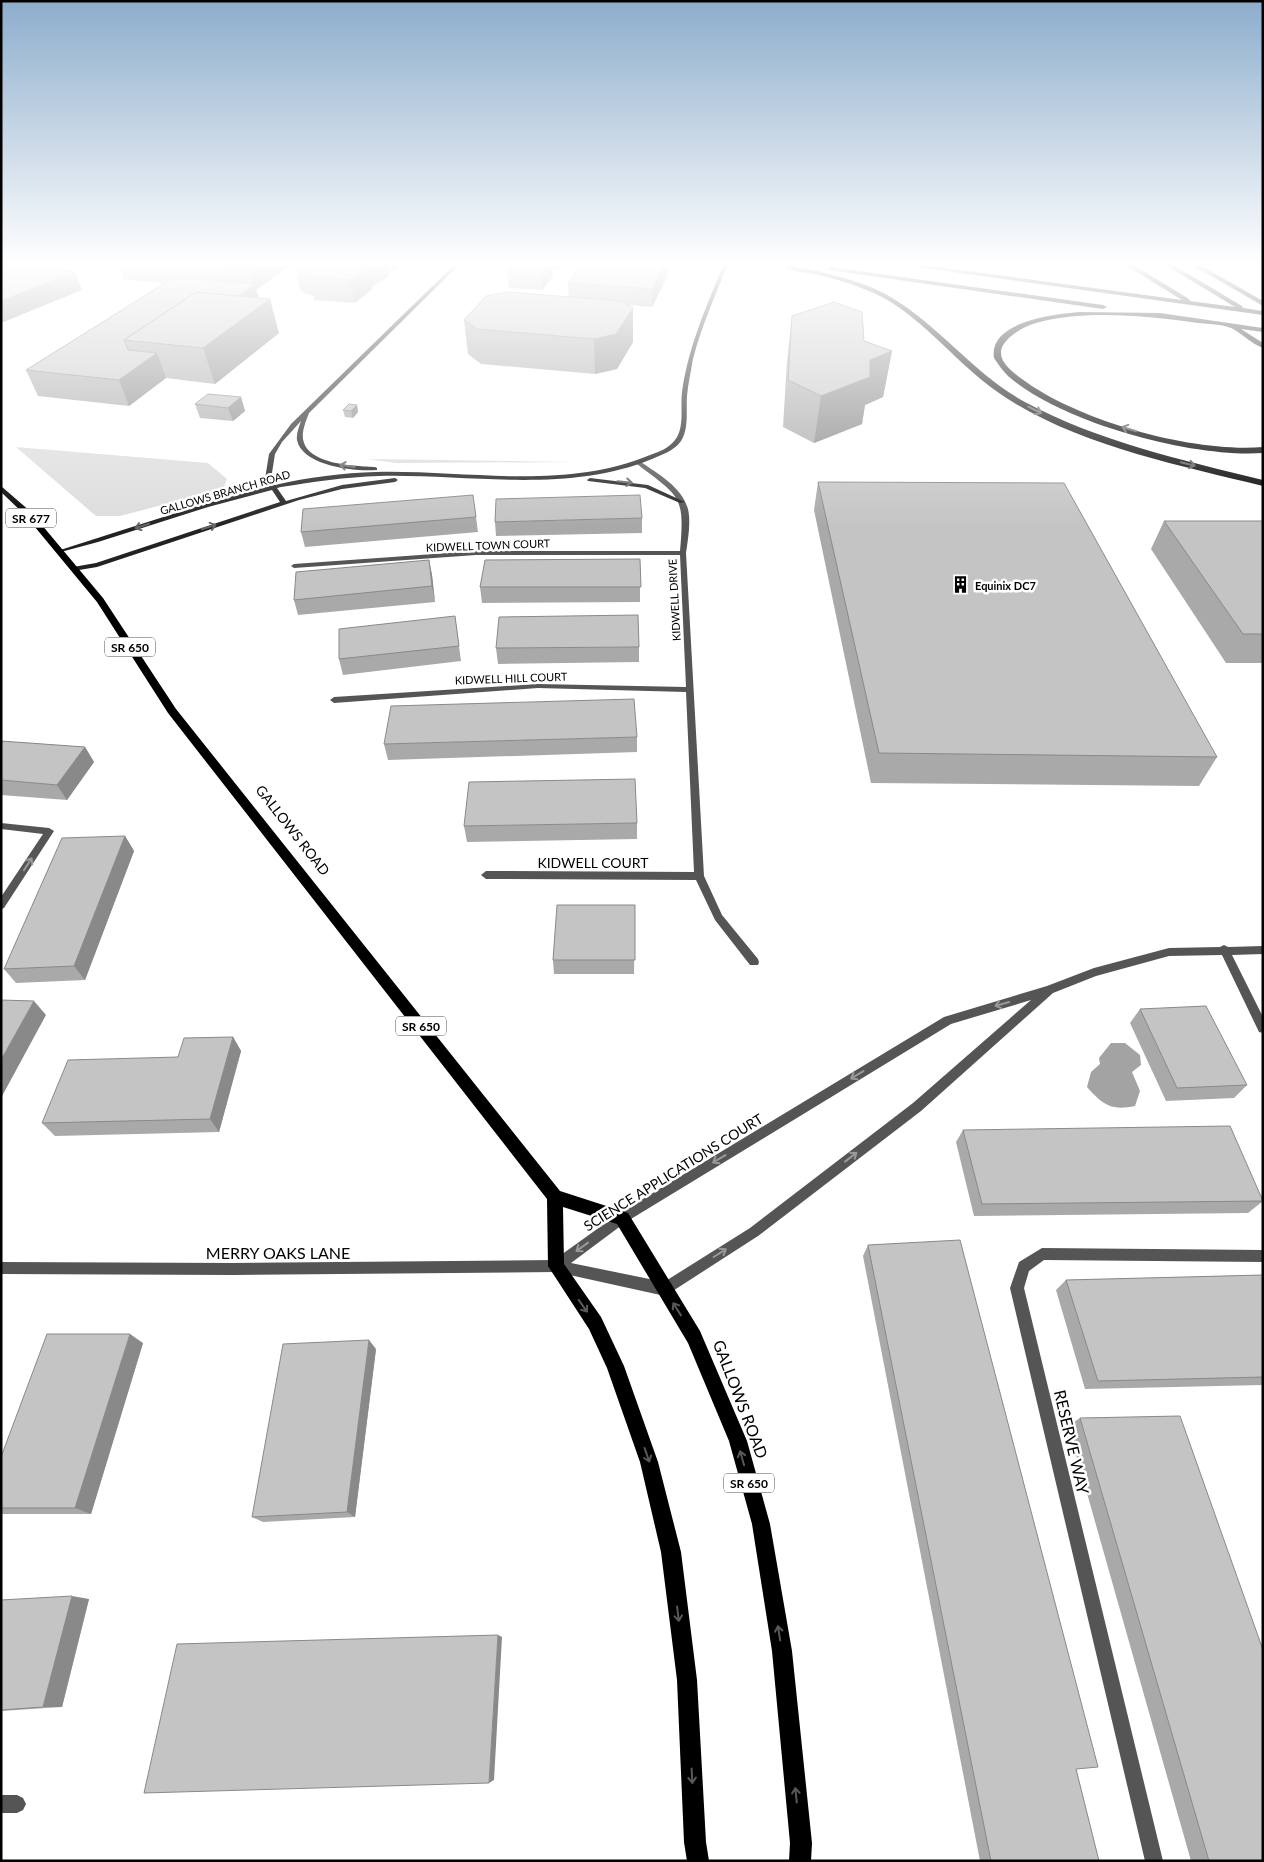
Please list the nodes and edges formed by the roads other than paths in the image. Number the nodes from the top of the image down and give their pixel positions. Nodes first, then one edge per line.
1 (366, 353) edge
2 (691, 353) edge
3 (957, 353) edge
4 (998, 353) edge
5 (306, 411) junction
6 (1263, 450) edge
7 (639, 463) junction
8 (431, 475) junction
9 (559, 478) junction
10 (1263, 483) edge
11 (272, 487) junction
12 (1, 488) edge
13 (682, 502) junction
14 (284, 503) junction
15 (59, 552) junction
16 (683, 554) junction
17 (294, 566) dead end
18 (73, 569) junction
19 (689, 690) junction
20 (334, 700) dead end
21 (1, 826) edge
22 (486, 875) dead end
23 (699, 876) junction
24 (1, 905) edge
25 (1224, 949) junction
26 (1263, 950) edge
27 (754, 962) dead end
28 (1049, 990) junction
29 (1263, 1029) edge
30 (555, 1197) junction
31 (622, 1218) junction
32 (1263, 1256) edge
33 (556, 1266) junction
34 (1, 1268) edge
35 (664, 1289) junction
36 (698, 1861) edge
37 (800, 1861) edge
38 (1154, 1861) edge

1 - 5 street
2 - 7 street
3 -> 10 highway
6 -> 4 highway
8 -> 5 street
5 - 11 street
7 - 9 street, GALLOWS BRANCH ROAD
7 - 13 street
8 - 9 street, GALLOWS BRANCH ROAD
8 - 11 street, GALLOWS BRANCH ROAD
8 - 14 street, GALLOWS BRANCH ROAD
9 -> 13 street
11 - 14 street
11 -> 15 street, GALLOWS BRANCH ROAD
12 - 15 main road, GALLOWS ROAD / SR 677
13 - 16 street, KIDWELL DRIVE
18 -> 14 street, GALLOWS BRANCH ROAD
15 - 18 main road, GALLOWS ROAD / SR 650
16 - 17 street, KIDWELL TOWN COURT
16 - 19 street, KIDWELL DRIVE
18 - 30 main road, GALLOWS ROAD / SR 650
19 - 20 street, KIDWELL HILL COURT
19 - 23 street, KIDWELL DRIVE
24 -> 21 street
22 - 23 street, KIDWELL COURT
23 - 27 street, KIDWELL DRIVE
25 - 26 street, SCIENCE APPLICATIONS COURT
25 - 28 street, SCIENCE APPLICATIONS COURT
25 - 29 street
28 -> 31 street, SCIENCE APPLICATIONS COURT
35 -> 28 street, SCIENCE APPLICATIONS COURT
30 - 31 main road
30 - 33 main road
31 -> 33 street, SCIENCE APPLICATIONS COURT
31 - 35 main road, GALLOWS ROAD / SR 650
32 - 38 street, RESERVE WAY
33 - 34 street, MERRY OAKS LANE
33 - 35 street
33 -> 36 main road
37 -> 35 main road, GALLOWS ROAD / SR 650

